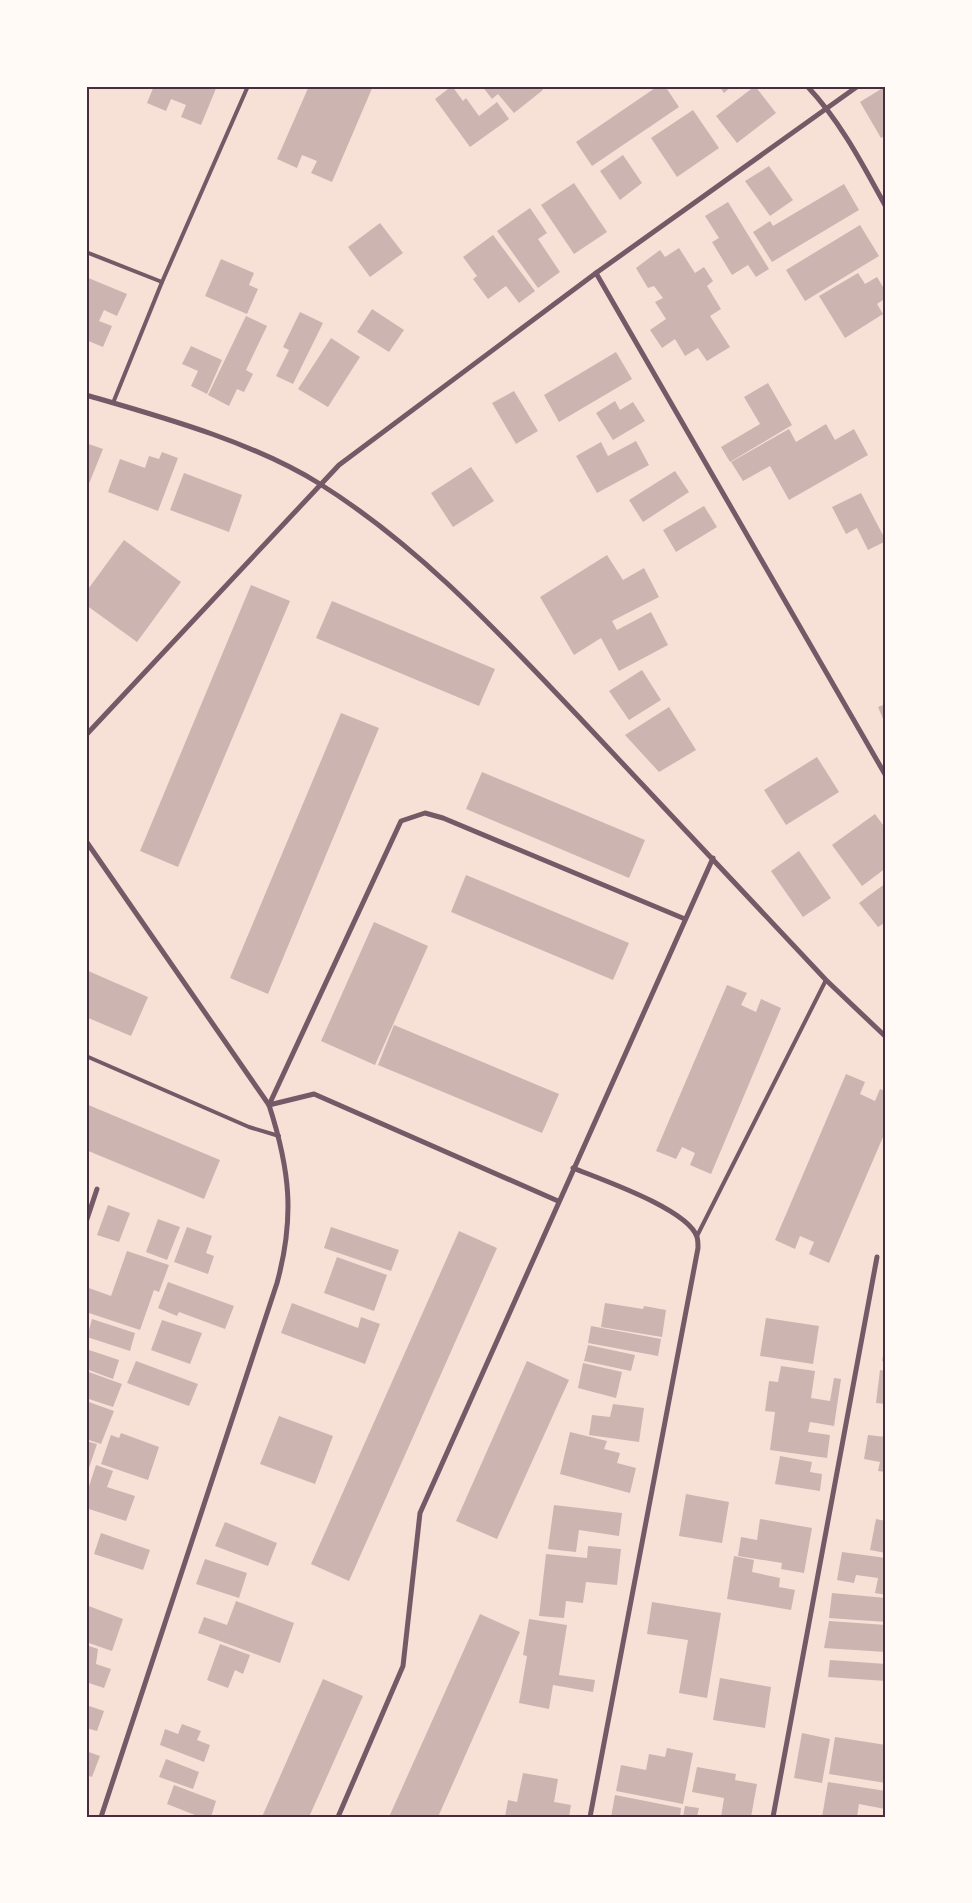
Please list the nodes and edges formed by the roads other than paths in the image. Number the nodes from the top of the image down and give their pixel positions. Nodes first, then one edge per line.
1 (248, 86) edge
2 (807, 86) edge
3 (858, 86) edge
4 (826, 108) junction
5 (886, 207) edge
6 (86, 252) edge
7 (596, 273) junction
8 (162, 282) junction
9 (86, 395) edge
10 (113, 402) junction
11 (320, 483) junction
12 (86, 735) edge
13 (886, 776) edge
14 (86, 840) edge
15 (712, 858) junction
16 (685, 919) junction
17 (826, 980) junction
18 (886, 1037) edge
19 (86, 1056) edge
20 (269, 1105) junction
21 (279, 1136) junction
22 (573, 1168) junction
23 (97, 1189) dead end
24 (558, 1201) junction
25 (86, 1222) edge
26 (697, 1236) junction
27 (877, 1257) dead end
28 (101, 1817) edge
29 (338, 1817) edge
30 (590, 1817) edge
31 (773, 1817) edge

1 - 8 lane
2 - 4 street
3 - 4 street
4 - 5 street
4 - 7 street
6 - 8 lane
7 - 11 street
7 - 13 street
8 - 10 lane
9 - 10 street
10 - 11 street
11 - 12 street
11 - 15 street
14 - 20 street
15 - 16 street
15 - 17 street
16 - 20 street
16 - 22 street
17 - 18 street
17 - 26 lane
19 - 21 lane
20 - 21 street
20 - 24 street
21 - 28 street
22 - 24 street
22 - 26 street
23 - 25 street
24 - 29 street
26 - 30 street
27 - 31 street

